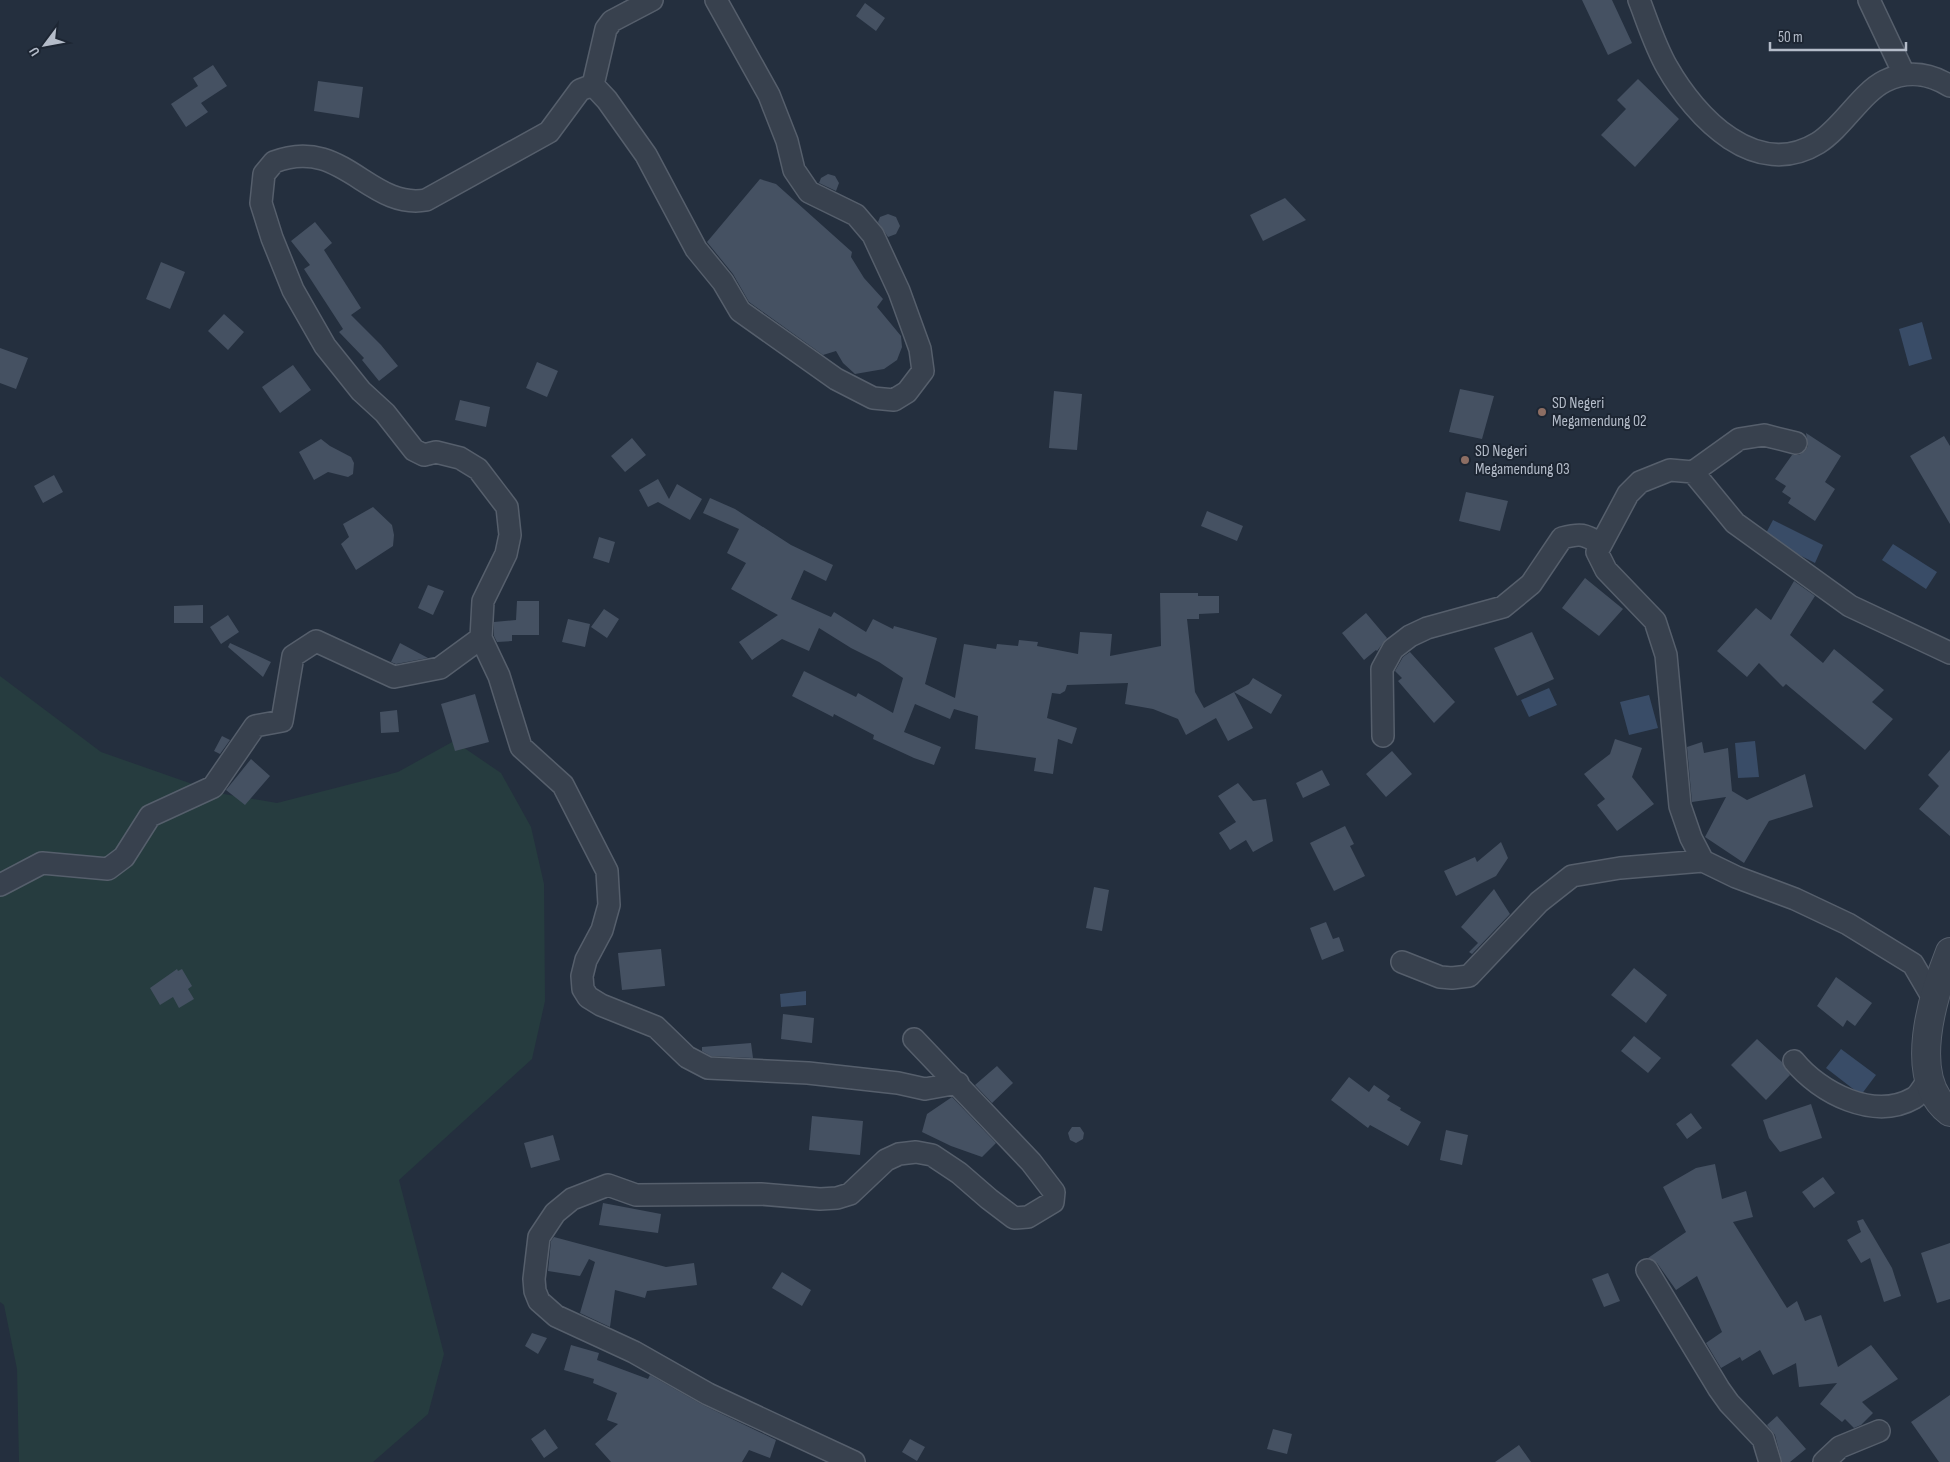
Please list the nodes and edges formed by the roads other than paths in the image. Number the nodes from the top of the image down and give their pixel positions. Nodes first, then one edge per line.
1 (652, 0) edge
2 (716, 0) edge
3 (1639, 0) edge
4 (1869, 0) edge
5 (1904, 74) junction
6 (593, 86) junction
7 (1950, 86) edge
8 (1796, 443) dead end
9 (1693, 472) junction
10 (1601, 544) junction
11 (482, 638) junction
12 (1950, 653) edge
13 (1383, 736) dead end
14 (1702, 861) junction
15 (0, 885) edge
16 (1950, 952) edge
17 (1402, 962) dead end
18 (1934, 1000) junction
19 (914, 1039) dead end
20 (1794, 1061) dead end
21 (1928, 1080) junction
22 (958, 1083) junction
23 (1950, 1112) edge
24 (1647, 1270) dead end
25 (1879, 1431) dead end
26 (854, 1462) edge
27 (1770, 1462) edge
28 (1824, 1462) edge

1 - 6 street
2 - 6 street
3 - 5 street
4 - 5 street
5 - 7 street
6 - 11 street
8 - 9 street
9 - 10 street
9 - 12 street
10 - 13 street
10 - 14 street
11 - 15 street
11 - 22 street
14 - 17 street
14 - 18 street
16 - 18 street
18 - 21 street
19 - 22 street
20 - 21 street
21 - 23 street
22 - 26 street
24 - 27 street
25 - 28 street

